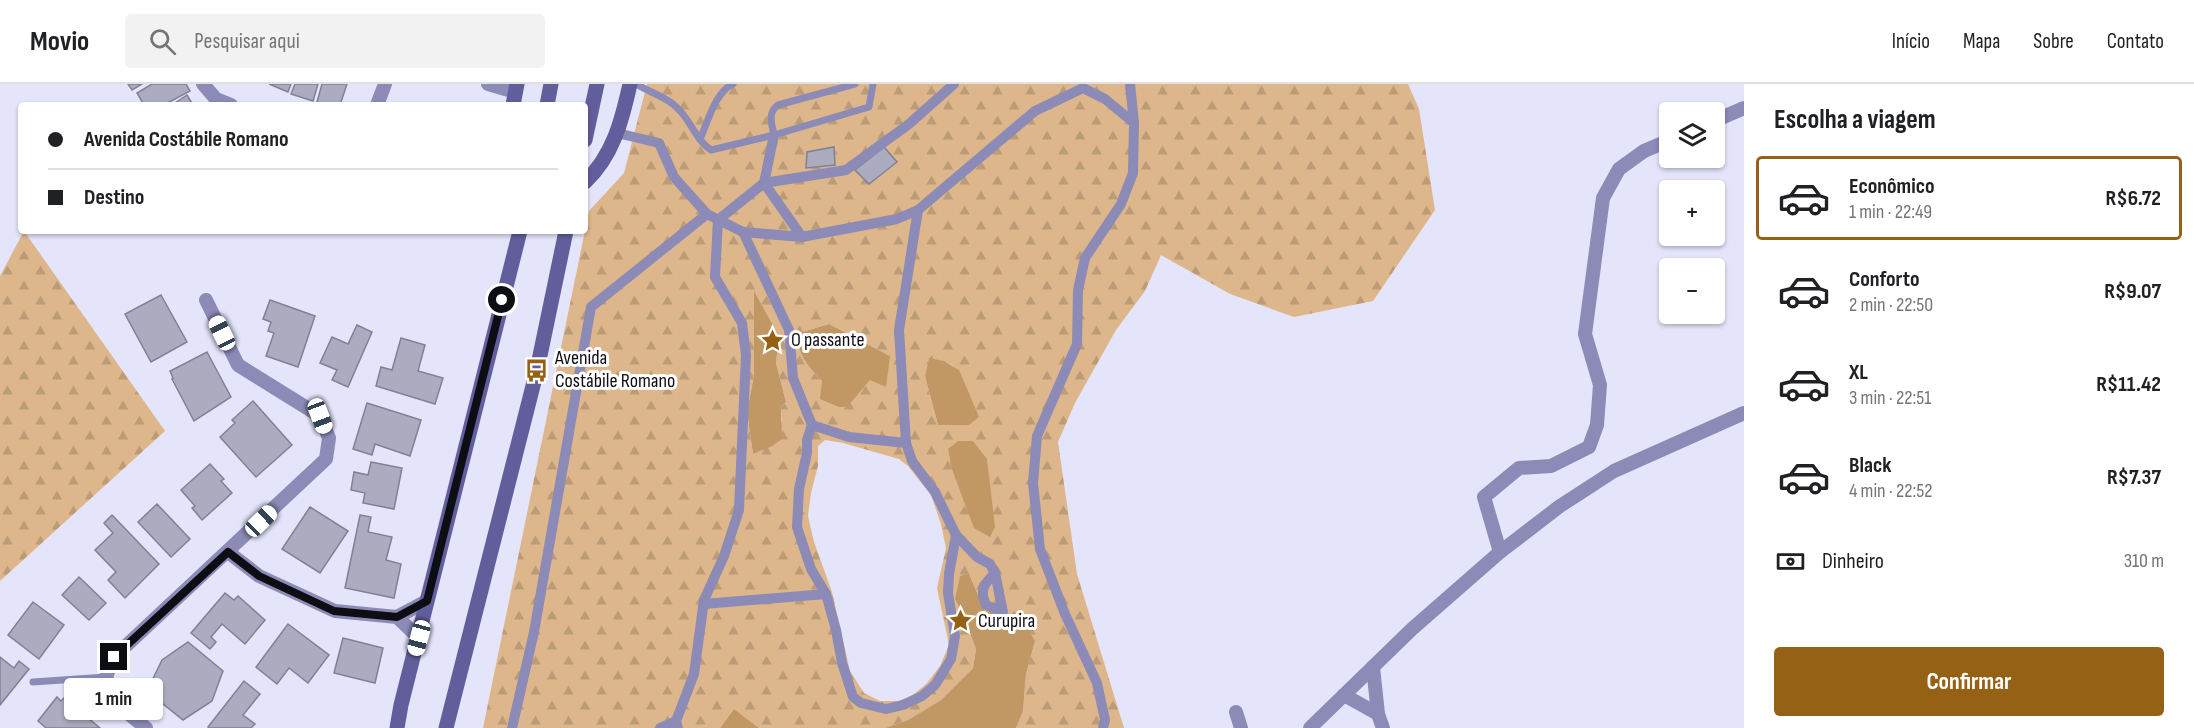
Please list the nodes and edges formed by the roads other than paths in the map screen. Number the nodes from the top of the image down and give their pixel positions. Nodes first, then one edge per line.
1 (203, 84) edge
2 (385, 84) edge
3 (488, 84) edge
4 (551, 84) edge
5 (597, 84) edge
6 (630, 84) edge
7 (636, 84) edge
8 (733, 84) edge
9 (855, 84) edge
10 (873, 84) edge
11 (954, 84) edge
12 (1130, 84) edge
13 (515, 94) edge
14 (224, 102) edge
15 (378, 102) edge
16 (548, 102) edge
17 (1744, 108) edge
18 (1725, 116) edge
19 (1134, 123) junction
20 (588, 126) edge
21 (617, 133) junction
22 (774, 135) junction
23 (700, 139) junction
24 (1659, 145) edge
25 (588, 179) edge
26 (764, 183) junction
27 (918, 210) junction
28 (706, 214) junction
29 (718, 220) junction
30 (742, 232) junction
31 (519, 234) edge
32 (565, 234) edge
33 (802, 237) junction
34 (206, 300) dead end
35 (1744, 413) edge
36 (812, 425) junction
37 (906, 443) junction
38 (956, 535) junction
39 (228, 552) junction
40 (1500, 552) junction
41 (995, 573) dead end
42 (826, 594) junction
43 (427, 601) junction
44 (704, 604) junction
45 (397, 617) junction
46 (419, 638) junction
47 (1373, 667) junction
48 (106, 677) junction
49 (33, 682) dead end
50 (1344, 695) junction
51 (1236, 712) dead end
52 (1378, 714) junction
53 (677, 724) edge
54 (146, 728) edge
55 (398, 728) edge
56 (446, 728) edge
57 (513, 728) edge
58 (660, 728) edge
59 (1103, 728) edge
60 (1240, 728) edge
61 (1310, 728) edge
62 (1383, 728) edge

1 - 14 street
2 - 15 street
3 - 13 street
4 - 16 main road
5 - 20 main road
6 - 21 main road
7 - 23 lane
8 - 23 lane
9 - 22 lane
10 - 22 lane
11 - 26 street
12 - 19 street
17 - 18 street
19 - 27 street
19 - 59 street
21 - 25 main road
21 - 28 street
22 - 23 lane
22 - 26 street
24 - 40 street
26 - 29 street
26 - 33 street
27 - 33 street
27 - 37 street
28 - 29 street
28 - 57 street
29 - 30 street
29 - 44 street
30 - 33 street
30 - 36 street
31 - 43 main road
32 - 56 main road
34 - 39 street
35 - 40 street
36 - 37 street
36 - 42 street
37 - 38 street
38 - 41 street
38 - 42 street
39 - 45 street
39 - 48 street
40 - 47 street
42 - 44 street
43 - 45 street
43 - 46 main road
44 - 53 street
45 - 46 street
46 - 55 main road
47 - 50 street
47 - 52 street
48 - 49 lane
48 - 54 street
50 - 52 street
50 - 61 street
51 - 60 street
52 - 62 street
53 - 58 street

